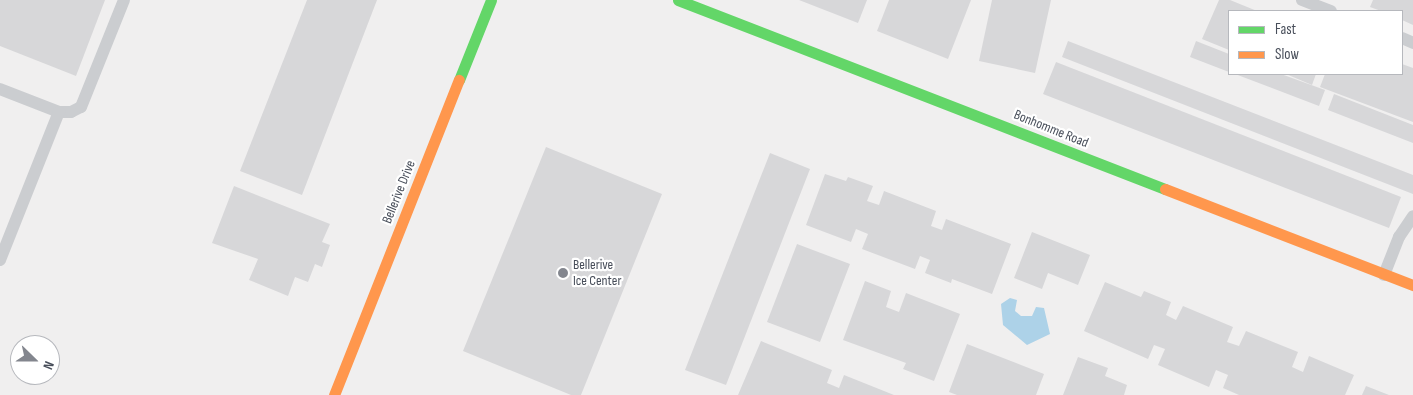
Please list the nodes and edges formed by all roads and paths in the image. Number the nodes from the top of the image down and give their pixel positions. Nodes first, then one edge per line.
1 (124, 0) edge
2 (491, 0) edge
3 (678, 0) edge
4 (1302, 0) edge
5 (1325, 6) edge
6 (0, 89) edge
7 (59, 112) junction
8 (1413, 216) edge
9 (0, 260) edge
10 (1384, 275) junction
11 (1413, 284) edge
12 (334, 395) edge

1 - 7 lane
2 - 12 street, Bellerive Drive
3 - 10 street, Bonhomme Road
4 - 5 lane
6 - 7 lane
7 - 9 lane
8 - 10 lane
10 - 11 street, Bonhomme Road

